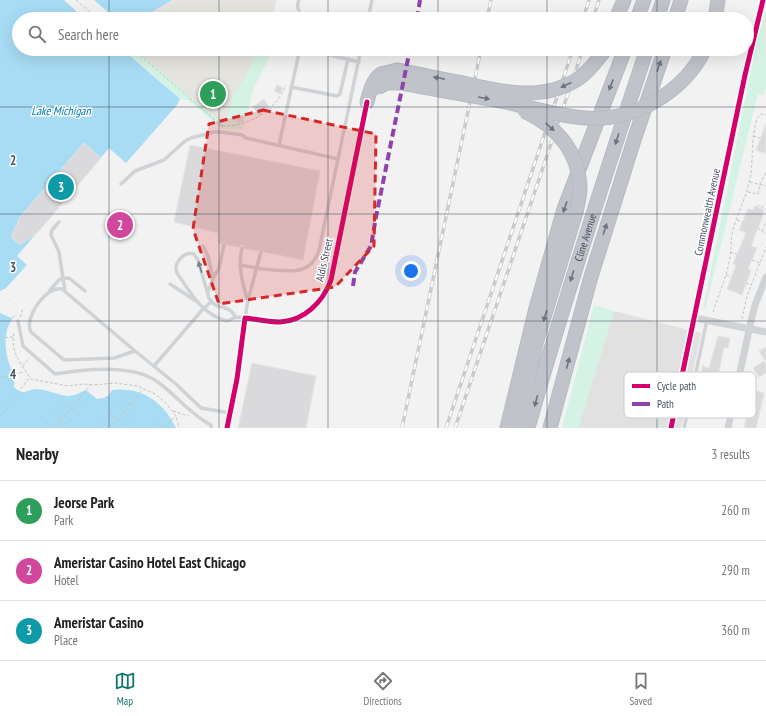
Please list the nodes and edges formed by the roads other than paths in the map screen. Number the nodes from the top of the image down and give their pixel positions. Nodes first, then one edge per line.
1 (299, 0) edge
2 (372, 0) edge
3 (624, 0) edge
4 (644, 0) edge
5 (663, 0) edge
6 (681, 0) edge
7 (718, 0) edge
8 (763, 0) edge
9 (299, 11) dead end
10 (369, 12) edge
11 (619, 12) edge
12 (640, 12) edge
13 (659, 12) edge
14 (677, 12) edge
15 (716, 12) edge
16 (754, 38) edge
17 (298, 56) edge
18 (335, 56) edge
19 (360, 56) edge
20 (600, 56) edge
21 (622, 56) edge
22 (645, 56) edge
23 (663, 56) edge
24 (701, 56) edge
25 (750, 56) edge
26 (348, 59) junction
27 (359, 62) junction
28 (291, 87) junction
29 (367, 102) junction
30 (504, 102) junction
31 (279, 145) junction
32 (338, 159) junction
33 (121, 184) dead end
34 (59, 222) dead end
35 (224, 245) dead end
36 (203, 246) dead end
37 (242, 248) dead end
38 (261, 252) dead end
39 (240, 265) junction
40 (257, 268) junction
41 (766, 277) edge
42 (63, 278) junction
43 (213, 278) junction
44 (170, 284) dead end
45 (764, 289) edge
46 (65, 290) junction
47 (85, 291) dead end
48 (48, 292) junction
49 (207, 293) junction
50 (248, 300) junction
51 (197, 302) junction
52 (211, 302) junction
53 (203, 309) junction
54 (236, 317) junction
55 (245, 318) junction
56 (695, 318) junction
57 (707, 320) junction
58 (18, 321) road end
59 (749, 329) junction
60 (766, 332) edge
61 (135, 351) junction
62 (154, 366) junction
63 (683, 372) edge
64 (696, 372) edge
65 (740, 372) edge
66 (230, 413) junction
67 (673, 418) edge
68 (686, 418) edge
69 (730, 418) edge
70 (211, 428) edge
71 (227, 428) edge
72 (507, 428) edge
73 (517, 428) edge
74 (528, 428) edge
75 (550, 428) edge
76 (671, 428) edge
77 (684, 428) edge
78 (728, 428) edge

1 - 9 lane
2 - 10 lane
3 - 11 highway
4 - 12 highway
5 - 13 highway
6 - 14 highway
7 - 15 highway
8 - 16 street, Commonwealth Avenue
17 - 28 lane
18 - 26 lane
19 - 27 lane
20 -> 29 highway, bridge
21 -> 72 highway
22 -> 74 highway, Cline Avenue
75 -> 23 highway, Cline Avenue
24 - 30 highway, bridge
25 - 56 street, Commonwealth Avenue
26 - 27 lane
26 - 28 lane
27 - 32 lane
28 - 31 lane
29 -> 30 highway, bridge
29 - 55 street, Aldis Street
30 -> 73 highway, bridge
31 - 32 lane
31 - 33 lane
32 - 40 lane
34 - 42 lane
35 - 43 lane
36 - 43 lane
37 - 39 lane
38 - 40 lane
39 - 40 lane
39 - 50 lane
40 - 50 lane
41 - 45 street
42 - 46 lane
42 - 47 lane
42 - 48 lane
43 - 49 lane
44 - 51 lane
45 - 59 street
46 - 48 lane
46 - 61 lane
48 - 61 lane
49 -> 51 lane
49 - 52 lane
50 - 55 lane
51 - 53 lane
52 - 53 lane
52 - 54 lane
53 - 54 lane
53 - 62 lane
54 - 55 lane
55 - 66 street
56 - 57 street
56 - 63 street, Commonwealth Avenue
57 - 59 street
57 - 64 lane
58 - 70 lane
59 - 60 street
59 - 65 street
61 - 62 lane
62 - 66 lane
66 - 71 street
67 - 76 street, Commonwealth Avenue
68 - 77 lane
69 - 78 street

